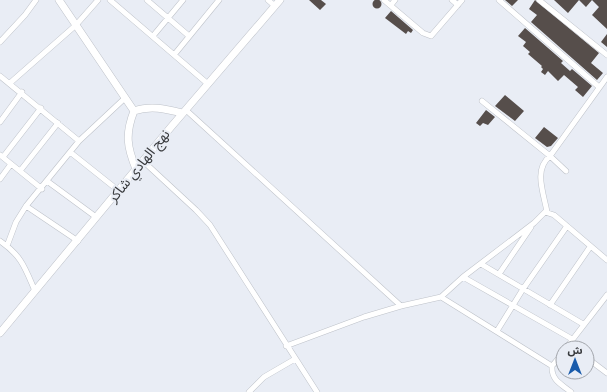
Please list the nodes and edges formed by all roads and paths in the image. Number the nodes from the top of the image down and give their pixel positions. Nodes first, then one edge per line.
1 (36, 0) edge
2 (59, 0) edge
3 (98, 0) edge
4 (110, 0) edge
5 (147, 0) edge
6 (183, 0) edge
7 (219, 0) edge
8 (268, 0) edge
9 (280, 0) edge
10 (384, 0) edge
11 (395, 0) edge
12 (452, 0) edge
13 (462, 0) edge
14 (499, 0) edge
15 (539, 0) edge
16 (390, 5) junction
17 (458, 5) junction
18 (274, 6) junction
19 (168, 17) junction
20 (76, 25) junction
21 (153, 36) junction
22 (189, 36) junction
23 (0, 42) edge
24 (174, 55) junction
25 (607, 55) edge
26 (0, 77) edge
27 (607, 77) edge
28 (10, 84) junction
29 (208, 84) junction
30 (599, 87) junction
31 (22, 92) junction
32 (125, 98) junction
33 (482, 101) dead end
34 (41, 108) junction
35 (134, 111) junction
36 (184, 112) junction
37 (0, 122) edge
38 (58, 123) junction
39 (80, 141) junction
40 (70, 152) junction
41 (1, 156) edge
42 (550, 156) junction
43 (143, 161) junction
44 (11, 164) junction
45 (136, 169) junction
46 (20, 171) junction
47 (566, 171) dead end
48 (0, 179) edge
49 (47, 181) junction
50 (42, 189) junction
51 (119, 191) junction
52 (26, 206) junction
53 (547, 212) junction
54 (96, 217) junction
55 (534, 223) junction
56 (567, 226) junction
57 (0, 241) edge
58 (78, 241) junction
59 (7, 246) junction
60 (590, 247) junction
61 (607, 260) edge
62 (481, 264) junction
63 (499, 274) junction
64 (463, 277) junction
65 (523, 290) junction
66 (35, 291) junction
67 (607, 295) edge
68 (441, 297) junction
69 (550, 305) junction
70 (401, 306) junction
71 (514, 306) junction
72 (583, 324) junction
73 (497, 331) junction
74 (0, 332) edge
75 (563, 340) edge
76 (572, 340) edge
77 (286, 346) junction
78 (295, 359) junction
79 (555, 362) edge
80 (595, 364) edge
81 (552, 366) junction
82 (607, 373) edge
83 (249, 392) edge
84 (317, 392) edge
85 (571, 392) edge

1 - 23 street
2 - 20 street
3 - 20 street
4 - 21 street
5 - 19 street
6 - 19 street
7 - 22 street
8 - 18 street
9 - 18 street, نهج الهادي شاكر
10 - 16 street
11 - 16 street
12 - 17 street
13 - 17 street
14 - 30 street
15 - 25 street
16 - 17 street
18 - 29 street, نهج الهادي شاكر
19 - 21 street
19 - 22 street
20 - 28 street
20 - 32 street
21 - 24 street
22 - 24 street
24 - 29 street
26 - 28 street
27 - 30 street
28 - 31 street
29 - 36 street, نهج الهادي شاكر
30 - 42 street
31 - 34 street
31 - 37 street
32 - 35 street
32 - 39 street
33 - 42 street
34 - 38 street
34 - 41 street
35 - 36 street
35 - 45 street
36 - 43 street, نهج الهادي شاكر
36 - 70 street
38 - 39 street
38 - 46 street
39 - 40 street
40 - 49 street
40 - 51 street
41 - 44 street
42 - 47 street
42 - 53 street
43 - 45 street, نهج الهادي شاكر
43 - 77 street
44 - 46 street
44 - 48 street
45 - 51 street, نهج الهادي شاكر
46 - 50 street
49 - 50 street
49 - 54 street
50 - 52 street
51 - 54 street, نهج الهادي شاكر
52 - 58 street
52 - 59 street
53 - 55 street
53 - 56 street
54 - 58 street, نهج الهادي شاكر
55 - 62 street
55 - 63 street
56 - 60 street
56 - 65 street
57 - 59 street
58 - 66 street, نهج الهادي شاكر
59 - 66 street
60 - 61 street
60 - 69 street
62 - 63 street
62 - 64 street
63 - 65 street
64 - 68 street
64 - 71 street
65 - 69 street
65 - 71 street
66 - 74 street, نهج الهادي شاكر
67 - 72 street
68 - 70 street
68 - 73 street
69 - 72 street
70 - 77 street
71 - 73 street
71 - 75 street
72 - 76 street
73 - 81 street
77 - 78 street
78 - 83 street
78 - 84 street
79 - 81 street
80 - 82 street
81 - 85 street

